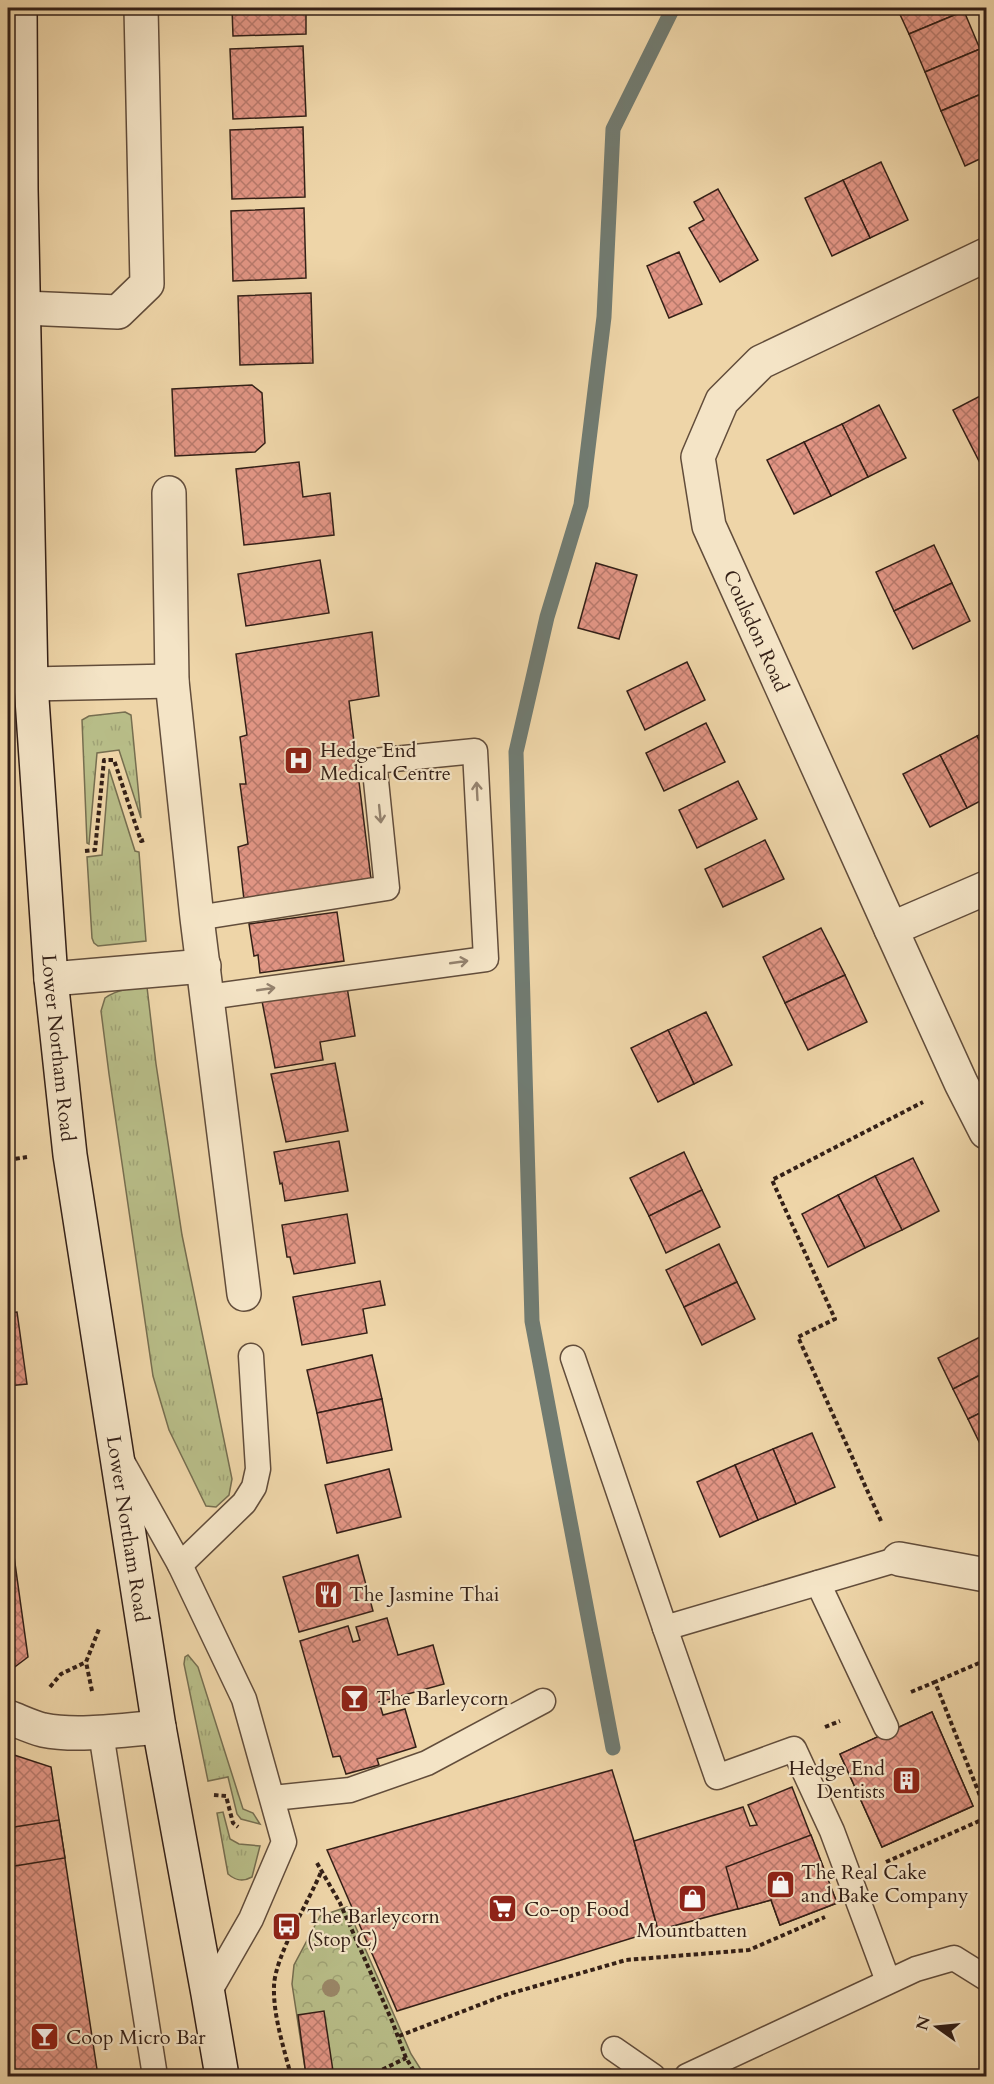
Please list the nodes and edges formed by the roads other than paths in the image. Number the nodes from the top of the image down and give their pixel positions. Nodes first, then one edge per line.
1 (20, 8) edge
2 (141, 8) edge
3 (14, 189) edge
4 (987, 255) edge
5 (24, 308) junction
6 (169, 493) dead end
7 (172, 681) junction
8 (31, 684) junction
9 (987, 888) edge
10 (197, 918) junction
11 (891, 929) junction
12 (51, 979) junction
13 (206, 981) junction
14 (987, 1132) edge
15 (244, 1294) dead end
16 (251, 1356) dead end
17 (573, 1358) dead end
18 (116, 1450) junction
19 (898, 1559) joint
20 (180, 1565) junction
21 (987, 1575) edge
22 (818, 1583) junction
23 (665, 1628) junction
24 (543, 1701) dead end
25 (881, 1716) road end
26 (8, 1717) edge
27 (159, 1727) junction
28 (101, 1733) junction
29 (273, 1798) junction
30 (987, 1978) edge
31 (888, 1981) junction
32 (208, 1994) junction
33 (614, 2049) dead end
34 (155, 2076) edge
35 (222, 2076) edge
36 (653, 2076) edge
37 (687, 2076) edge

1 - 3 street, Lower Northam Road
2 - 5 street
3 - 5 street, Lower Northam Road
4 - 11 street, Coulsdon Road
5 - 8 street, Lower Northam Road
6 - 7 street
7 - 8 street
7 - 10 street
8 - 12 street, Lower Northam Road
9 - 11 street
10 - 13 street
13 -> 10 lane
11 - 14 street, Coulsdon Road
12 - 13 street
12 - 18 street, Lower Northam Road
13 - 15 street
16 - 20 lane
17 - 23 lane
18 - 20 lane
18 - 27 street, Lower Northam Road
19 - 21 street
19 - 22 lane
20 - 29 lane
22 - 23 lane
22 - 25 lane
23 - 31 lane
24 - 29 lane
26 - 28 street
27 - 28 street
27 - 32 street, Lower Northam Road
28 - 34 lane
29 - 32 lane
30 - 31 lane
31 - 37 lane
32 - 35 street, Lower Northam Road
33 - 36 lane

